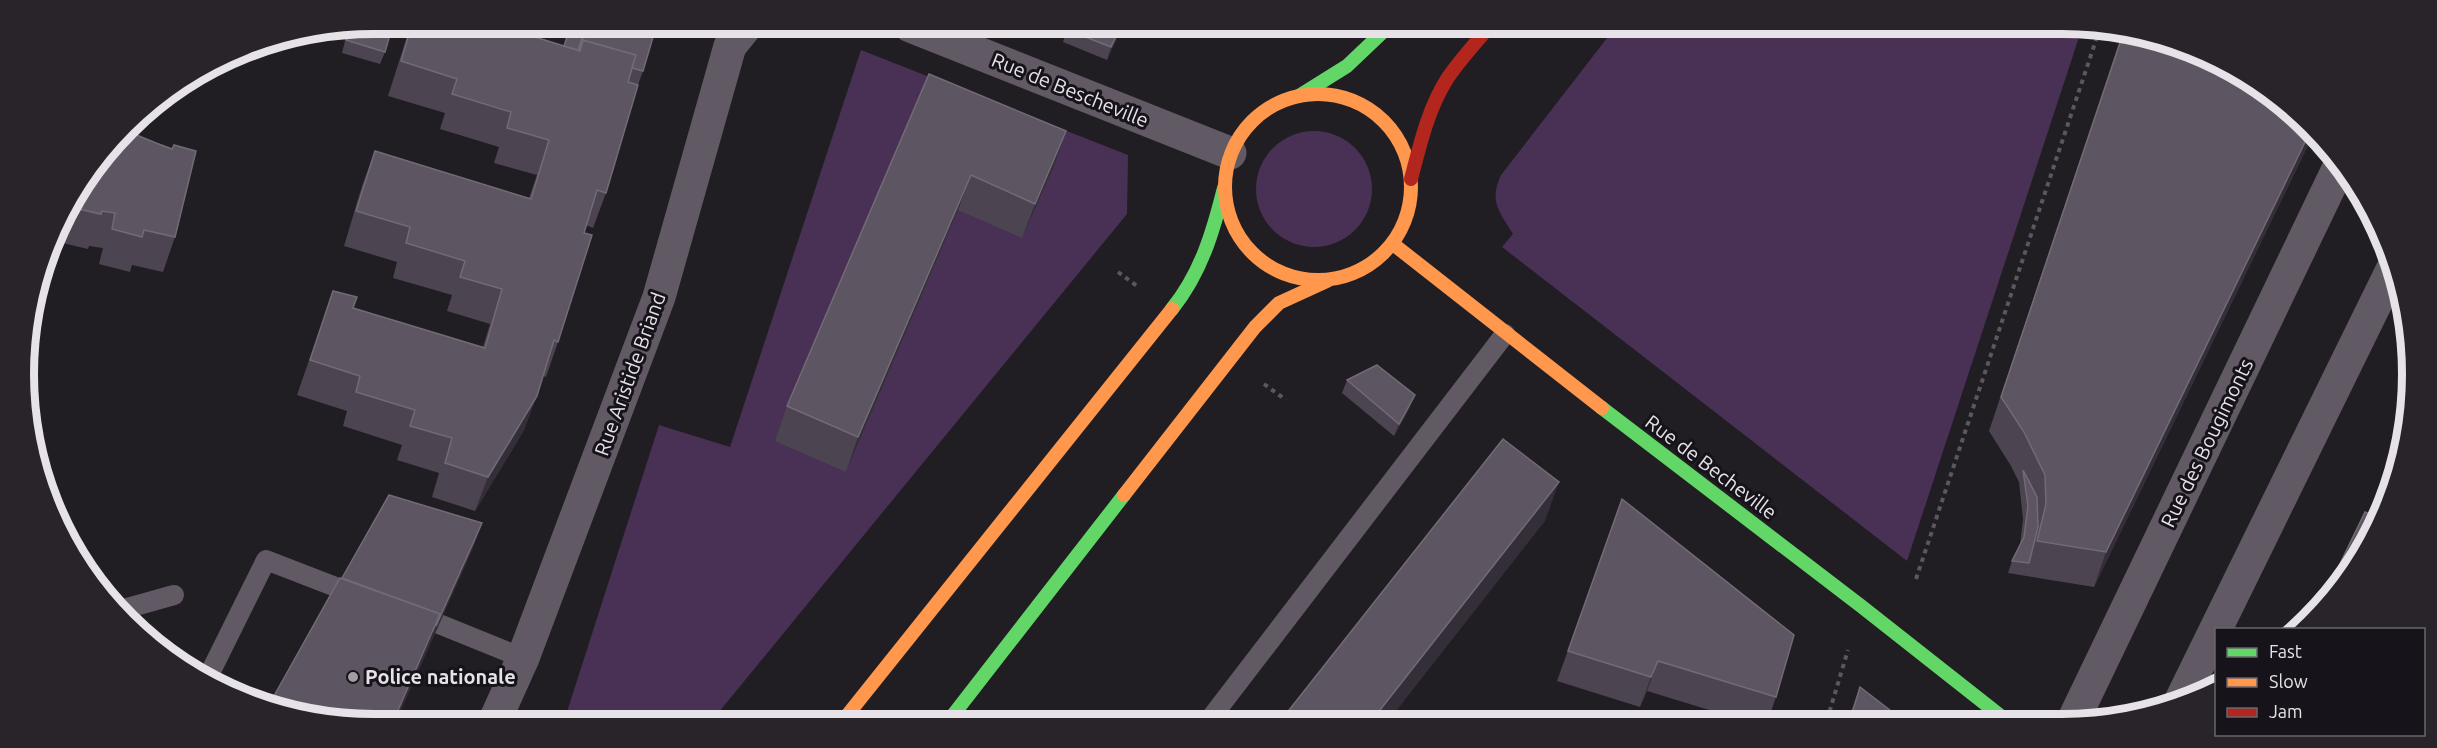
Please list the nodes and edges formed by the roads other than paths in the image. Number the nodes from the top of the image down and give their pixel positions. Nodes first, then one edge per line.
1 (740, 34) edge
2 (930, 34) edge
3 (1381, 34) edge
4 (1483, 34) edge
5 (1299, 96) junction
6 (1230, 153) junction
7 (2336, 173) edge
8 (1411, 179) junction
9 (1224, 188) junction
10 (1393, 244) junction
11 (2388, 278) edge
12 (1327, 281) junction
13 (1505, 334) junction
14 (341, 589) edge
15 (174, 595) dead end
16 (128, 608) edge
17 (439, 624) edge
18 (2216, 628) edge
19 (2215, 631) edge
20 (523, 658) junction
21 (211, 671) edge
22 (2186, 690) edge
23 (2077, 713) edge
24 (498, 714) edge
25 (847, 714) edge
26 (954, 714) edge
27 (1214, 714) edge
28 (1998, 714) edge

1 - 20 street, Rue Aristide Briand
2 - 6 street, Rue de Bescheville
3 - 5 main road
4 - 8 main road
5 - 6 main road
5 - 8 main road
6 - 9 main road
7 - 23 street, Rue des Bougimonts
8 - 10 main road
9 - 12 main road
9 - 25 main road
10 - 12 main road
10 - 13 main road, Rue de Becheville
11 - 18 street
12 - 26 main road
13 - 27 lane
13 - 28 main road, Rue de Becheville
14 - 21 lane
15 - 16 lane
17 - 20 lane
19 - 22 street
20 - 24 street, Rue Aristide Briand

